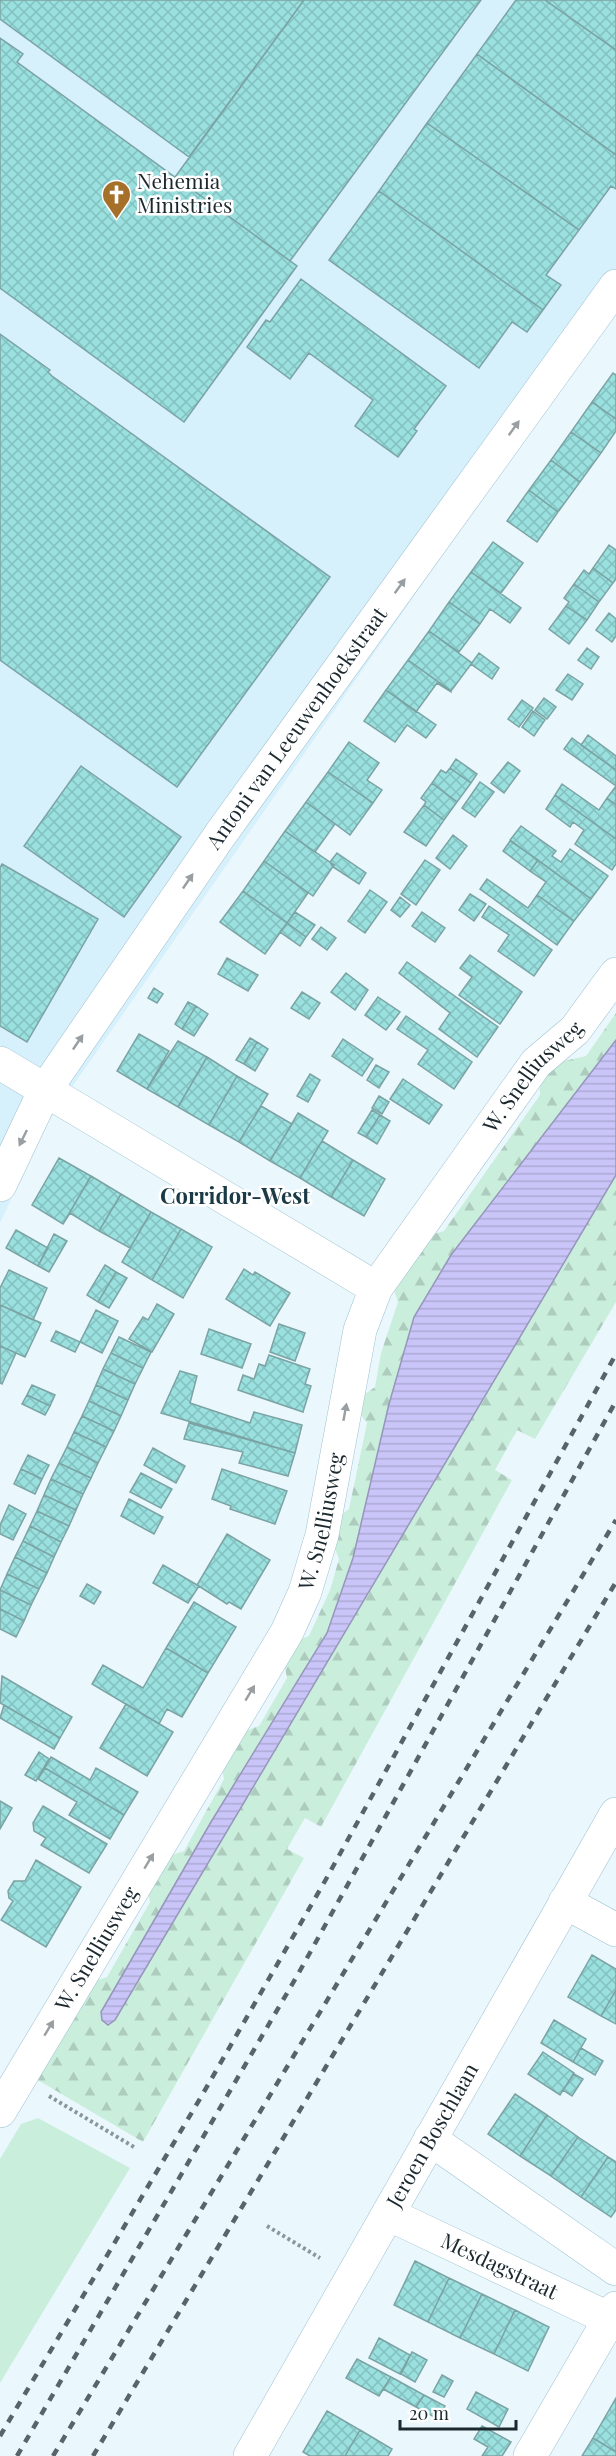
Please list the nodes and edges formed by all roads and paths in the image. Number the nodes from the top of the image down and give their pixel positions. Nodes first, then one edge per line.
1 (616, 286) edge
2 (616, 974) edge
3 (0, 1064) edge
4 (45, 1090) junction
5 (0, 1185) edge
6 (376, 1288) junction
7 (616, 1814) edge
8 (565, 1902) junction
9 (616, 1930) edge
10 (19, 2078) junction
11 (0, 2111) edge
12 (430, 2139) junction
13 (134, 2147) dead end
14 (388, 2214) junction
15 (267, 2226) dead end
16 (616, 2269) edge
17 (352, 2277) junction
18 (613, 2313) edge
19 (250, 2456) edge
20 (530, 2456) edge

4 -> 1 street, Antoni van Leeuwenhoekstraat
2 - 6 street, W. Snelliusweg
3 - 4 street
4 -> 5 street, Antoni van Leeuwenhoekstraat
4 - 6 street
10 -> 6 street, W. Snelliusweg
7 - 8 street, Jeroen Boschlaan
8 - 9 street
8 - 12 street, Jeroen Boschlaan
10 - 11 street, W. Snelliusweg
10 - 13 path
12 - 14 street, Jeroen Boschlaan
12 - 16 street
14 - 17 street, Jeroen Boschlaan
14 - 18 street, Mesdagstraat
15 - 17 path
17 - 19 street, Jeroen Boschlaan
18 - 20 street

